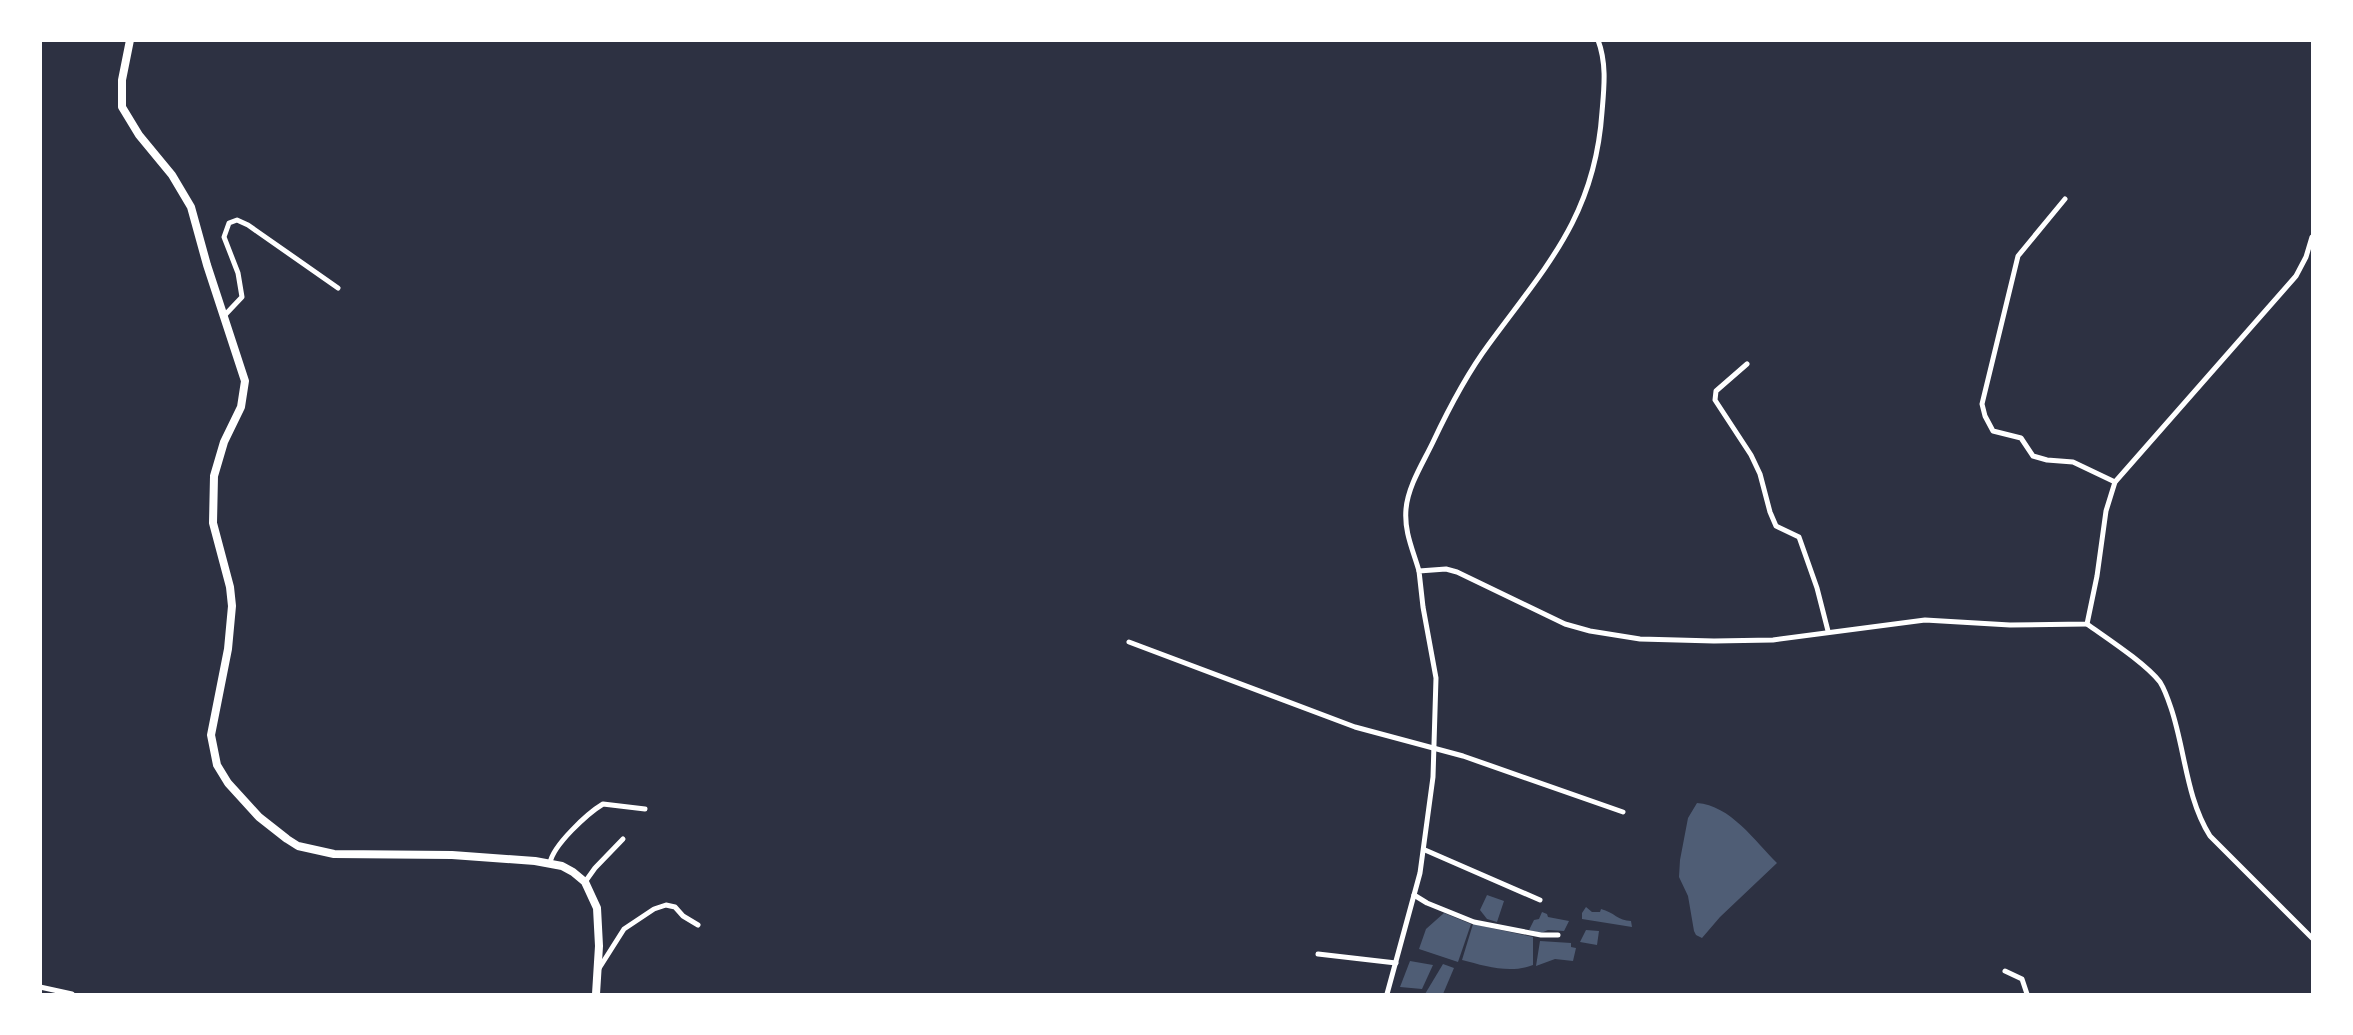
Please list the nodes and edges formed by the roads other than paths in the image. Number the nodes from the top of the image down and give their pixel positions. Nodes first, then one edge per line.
1 (130, 40) edge
2 (1598, 40) edge
3 (2065, 199) dead end
4 (2313, 237) edge
5 (338, 288) dead end
6 (224, 316) junction
7 (1747, 364) dead end
8 (2115, 482) junction
9 (1419, 571) junction
10 (2087, 624) junction
11 (1828, 631) junction
12 (1130, 642) dead end
13 (1434, 748) junction
14 (645, 809) dead end
15 (1623, 812) dead end
16 (623, 839) dead end
17 (1425, 850) junction
18 (550, 863) junction
19 (585, 882) junction
20 (1414, 895) junction
21 (1540, 900) dead end
22 (698, 925) dead end
23 (1558, 935) dead end
24 (2313, 938) edge
25 (1318, 954) dead end
26 (1396, 963) junction
27 (2005, 971) dead end
28 (597, 972) junction
29 (40, 987) edge
30 (72, 994) edge
31 (596, 994) edge
32 (1387, 994) edge
33 (2026, 994) edge

1 - 6 main road
2 - 9 street
3 - 8 street
4 - 8 street
5 - 6 street
6 - 18 main road
7 - 11 street
8 - 10 street
9 - 11 street
9 - 13 street
10 - 11 street
10 - 24 street
12 - 13 street
13 - 15 street
13 - 17 street
14 - 18 street
16 - 19 street
17 - 20 street
17 - 21 street
18 - 19 main road
19 - 28 main road
20 - 23 street
20 - 26 street
22 - 28 street
25 - 26 street
26 - 32 street
27 - 33 street
28 - 31 main road
29 - 30 street

